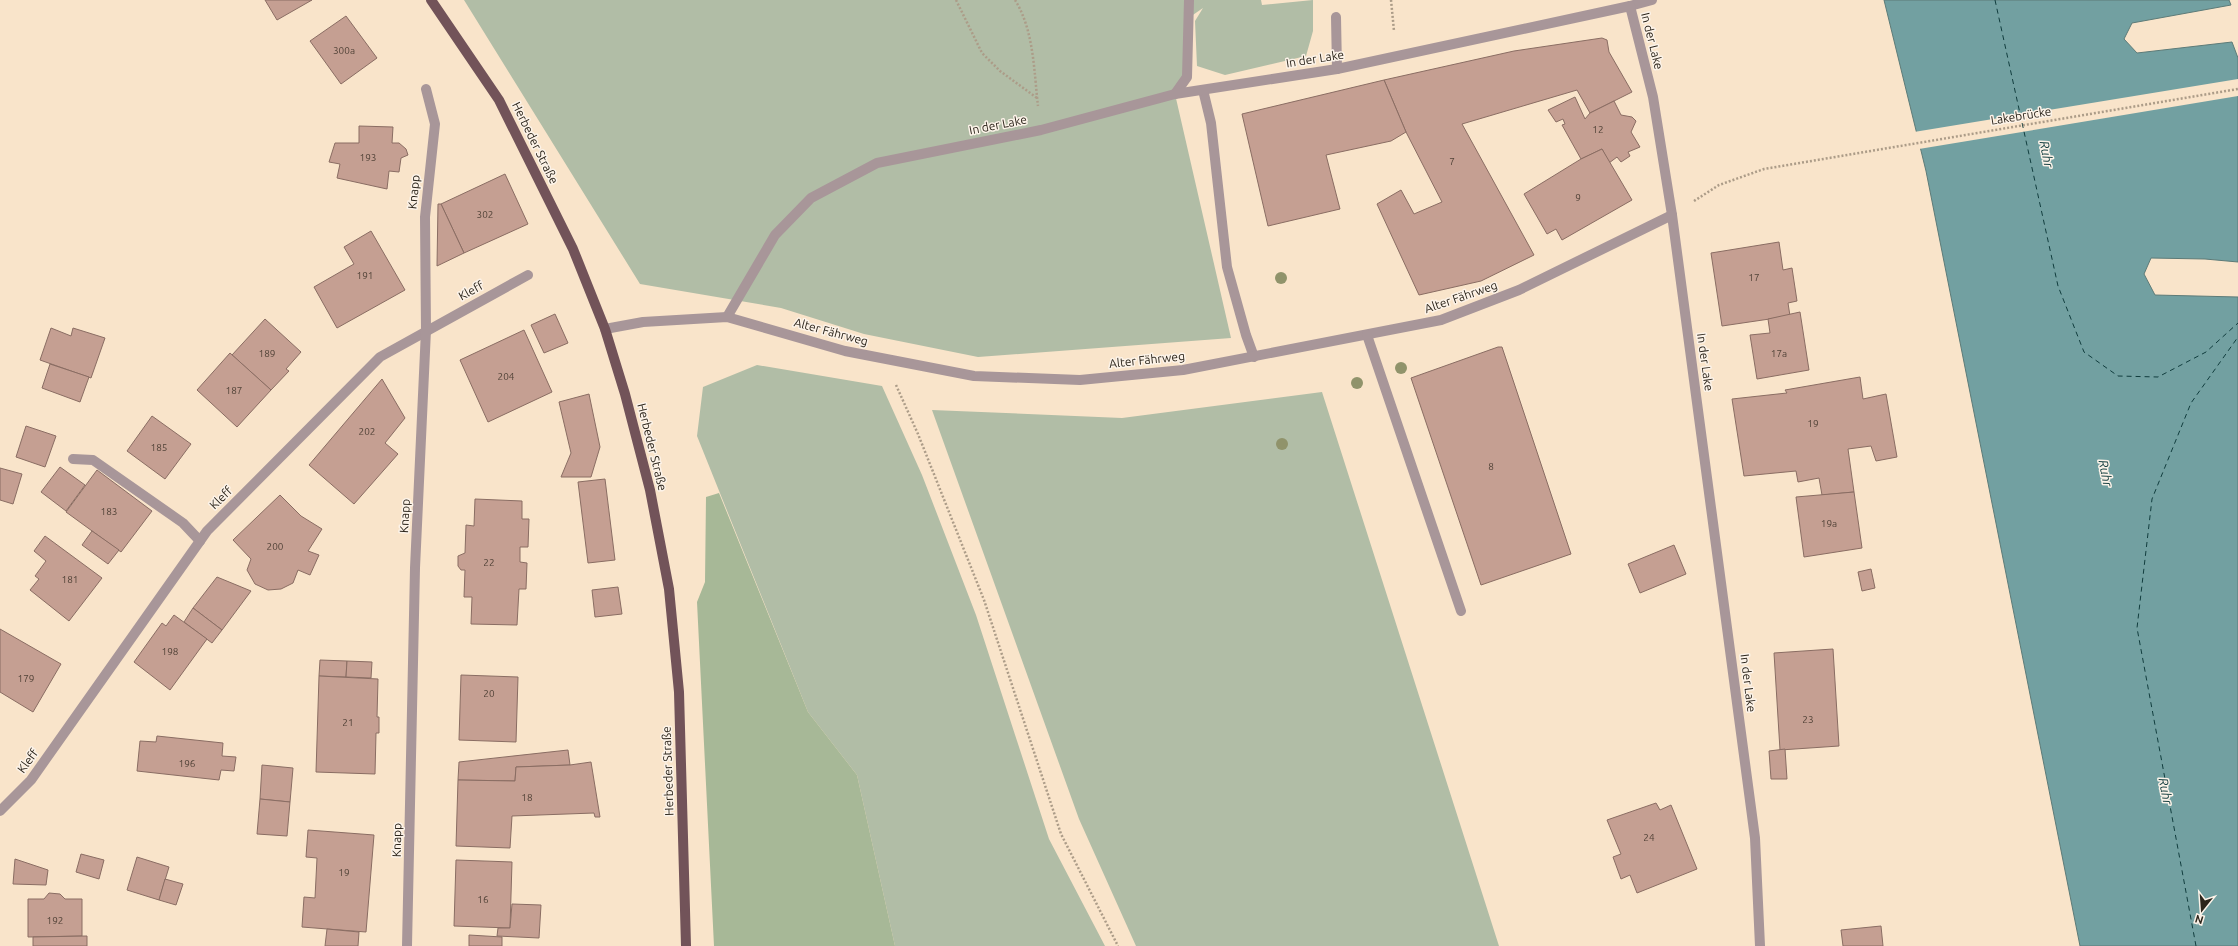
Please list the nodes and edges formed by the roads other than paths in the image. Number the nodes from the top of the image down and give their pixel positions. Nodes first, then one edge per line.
1 (431, 0) edge
2 (1189, 0) edge
3 (1652, 0) edge
4 (1630, 6) junction
5 (1336, 18) dead end
6 (1337, 69) junction
7 (426, 89) dead end
8 (1203, 90) junction
9 (1175, 94) junction
10 (1672, 215) junction
11 (528, 274) dead end
12 (727, 317) junction
13 (605, 329) junction
14 (426, 330) junction
15 (1367, 335) junction
16 (1254, 357) junction
17 (73, 459) dead end
18 (200, 541) junction
19 (1461, 611) dead end
20 (0, 811) edge
21 (407, 946) edge
22 (686, 946) edge
23 (1760, 946) edge

1 - 13 main road, Herbeder Straße
2 - 9 street
3 - 4 street
4 - 6 street, In der Lake
4 - 10 street, In der Lake
5 - 6 street
6 - 8 street, In der Lake
7 - 14 street, Knapp
8 - 9 street, In der Lake
8 - 16 street
9 - 12 street, In der Lake
10 - 15 street, Alter Fährweg
10 - 23 street, In der Lake
11 - 14 street, Kleff
12 - 13 street, Alter Fährweg
12 - 16 street, Alter Fährweg
13 - 22 main road, Herbeder Straße
14 - 18 street, Kleff
14 - 21 street, Knapp
15 - 16 street, Alter Fährweg
15 - 19 street
17 - 18 street
18 - 20 street, Kleff

